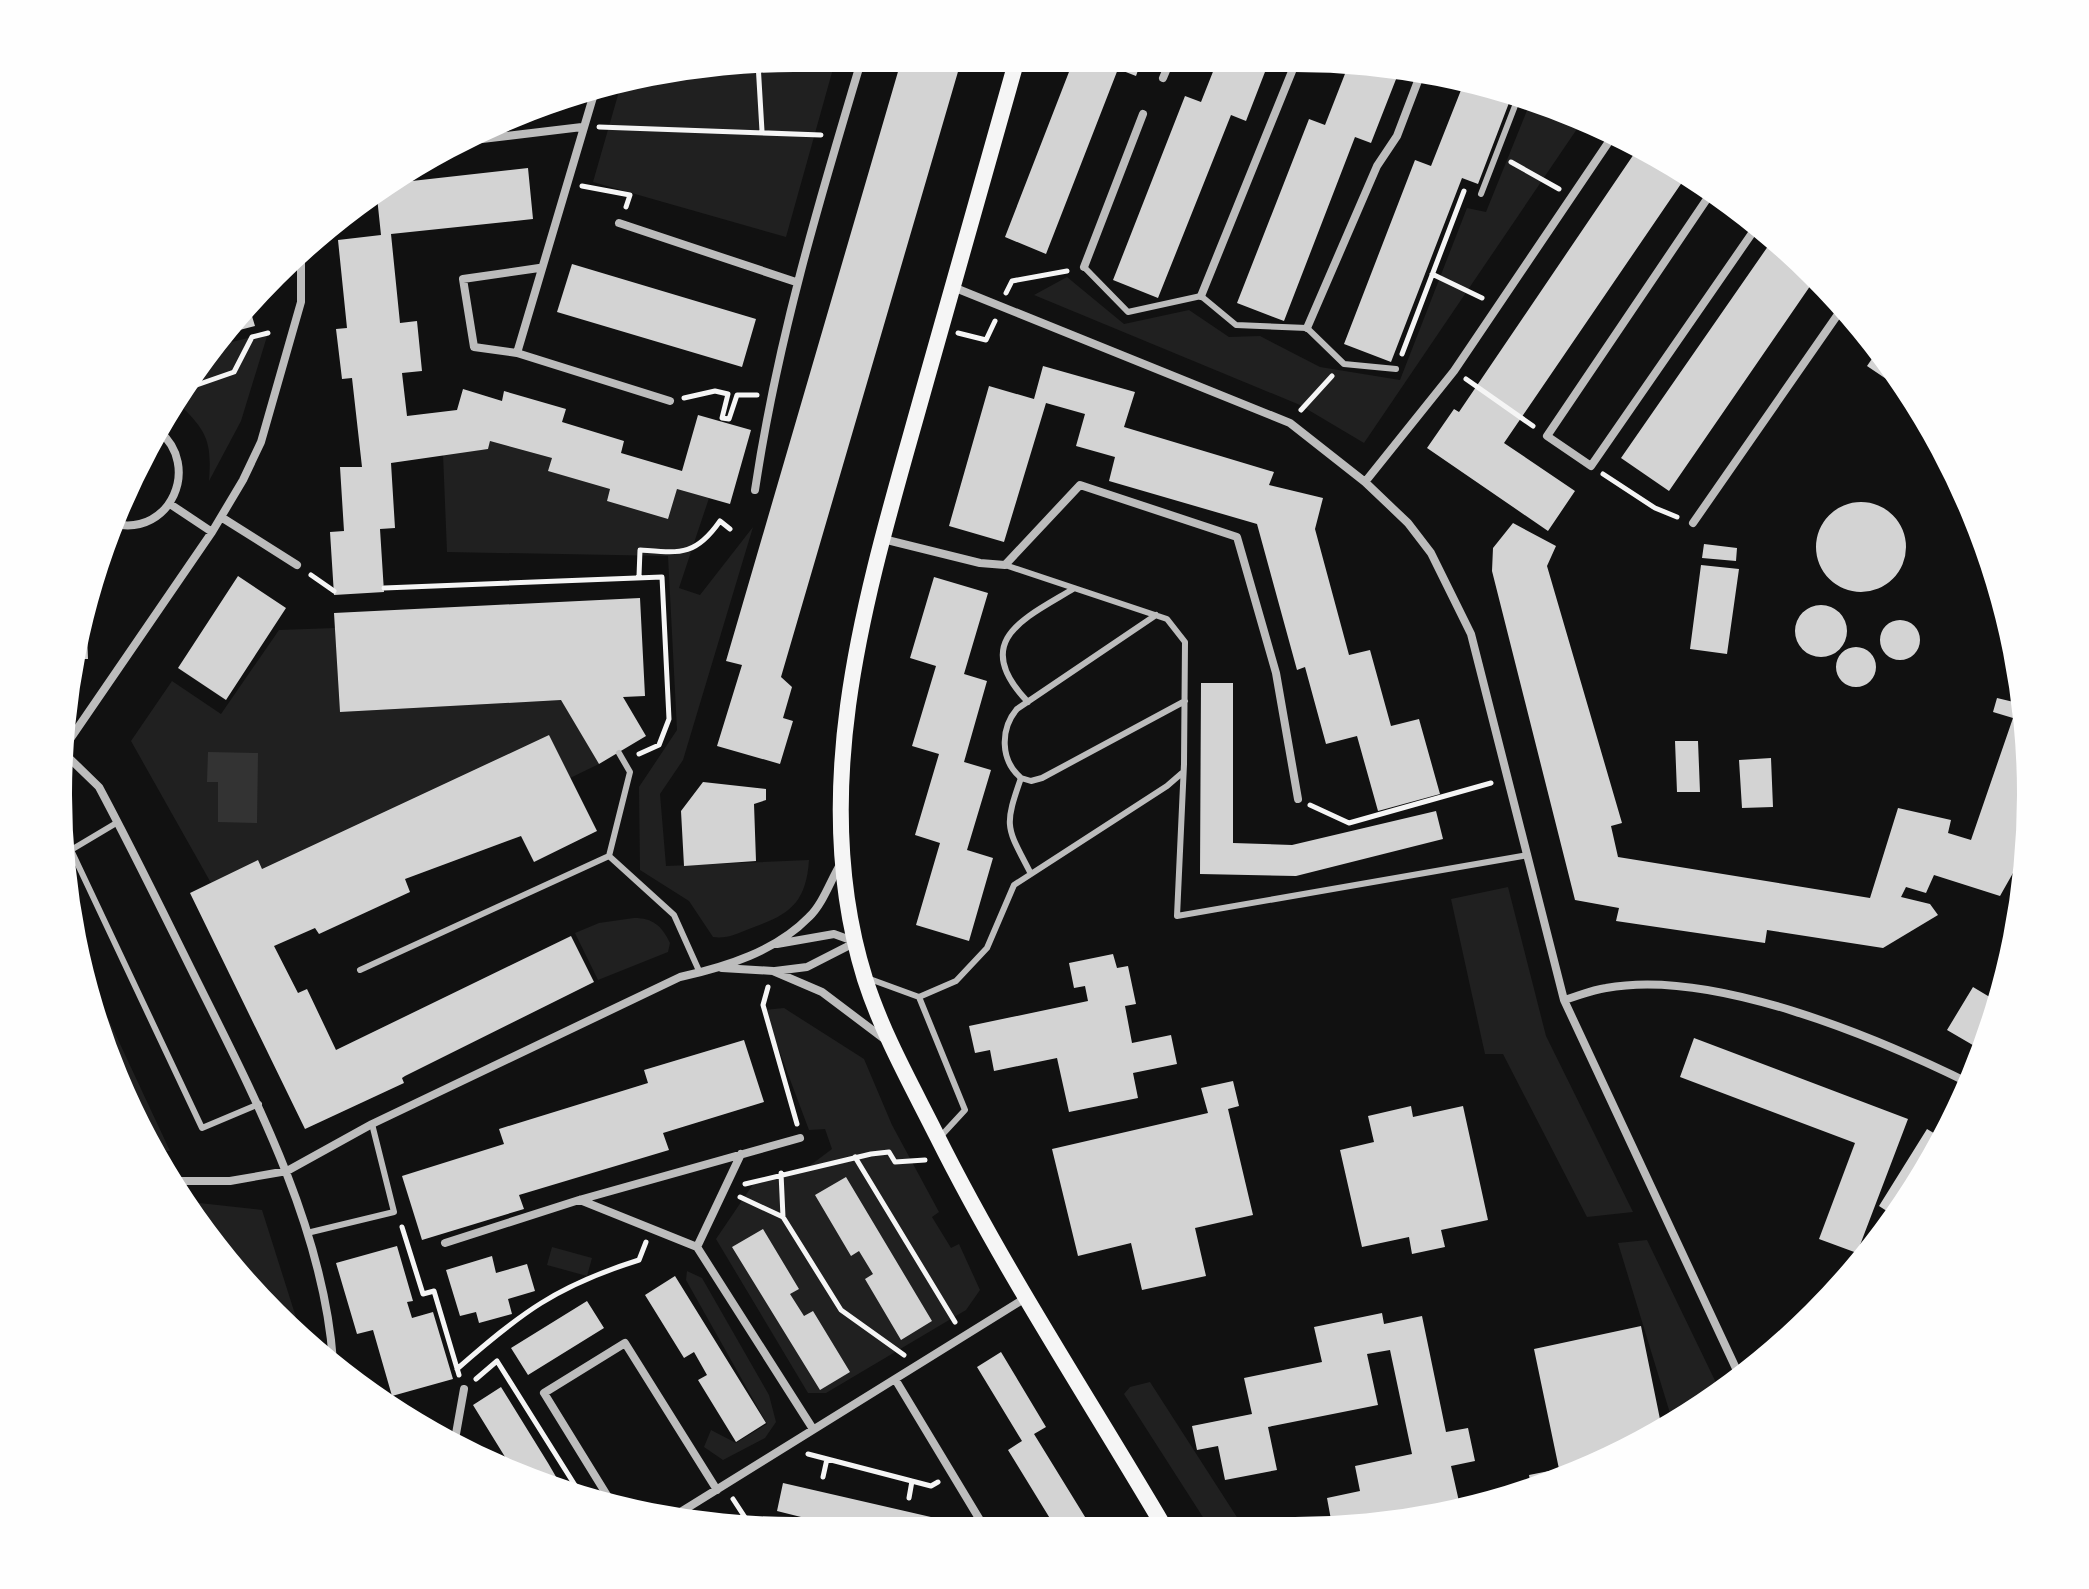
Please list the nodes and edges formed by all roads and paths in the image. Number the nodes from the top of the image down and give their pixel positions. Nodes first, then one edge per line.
1 (858, 72) edge
2 (1013, 72) edge
3 (1166, 72) edge
4 (1292, 72) edge
5 (759, 74) edge
6 (1163, 78) dead end
7 (1417, 83) edge
8 (591, 102) edge
9 (1515, 107) edge
10 (1143, 114) dead end
11 (582, 127) junction
12 (762, 131) junction
13 (839, 136) junction
14 (496, 137) edge
15 (1607, 144) edge
16 (1497, 154) junction
17 (592, 186) dead end
18 (1481, 194) joint
19 (630, 195) dead end
20 (1572, 196) junction
21 (1706, 201) edge
22 (619, 223) dead end
23 (1751, 235) edge
24 (1084, 267) joint
25 (301, 268) edge
26 (539, 268) junction
27 (1432, 274) junction
28 (796, 282) junction
29 (953, 287) junction
30 (1201, 296) junction
31 (1498, 306) junction
32 (1836, 316) edge
33 (1307, 328) junction
34 (268, 333) dead end
35 (517, 353) junction
36 (1344, 364) junction
37 (1396, 369) joint
38 (201, 384) edge
39 (1476, 386) dead end
40 (737, 395) dead end
41 (670, 401) joint
42 (1521, 418) dead end
43 (1290, 423) junction
44 (166, 439) edge
45 (1591, 466) junction
46 (1365, 482) junction
47 (755, 490) dead end
48 (170, 504) junction
49 (221, 517) junction
50 (1693, 523) joint
51 (125, 524) edge
52 (730, 529) dead end
53 (212, 532) junction
54 (882, 538) junction
55 (297, 565) joint
56 (1005, 565) junction
57 (639, 576) junction
58 (384, 588) dead end
59 (1074, 588) junction
60 (334, 591) dead end
61 (1156, 615) junction
62 (1185, 701) junction
63 (1028, 702) junction
64 (75, 731) edge
65 (619, 753) dead end
66 (623, 761) junction
67 (73, 762) edge
68 (1182, 772) junction
69 (1021, 778) junction
70 (1507, 779) junction
71 (1298, 799) joint
72 (118, 822) junction
73 (75, 848) edge
74 (1528, 855) junction
75 (609, 856) junction
76 (75, 860) edge
77 (841, 862) junction
78 (1031, 874) junction
79 (856, 942) junction
80 (773, 944) junction
81 (721, 968) junction
82 (360, 970) dead end
83 (773, 971) junction
84 (700, 973) junction
85 (865, 977) junction
86 (919, 997) junction
87 (1564, 1000) junction
88 (888, 1042) junction
89 (1959, 1078) edge
90 (786, 1085) dead end
91 (259, 1104) junction
92 (372, 1124) junction
93 (800, 1138) dead end
94 (939, 1139) junction
95 (741, 1154) junction
96 (855, 1157) junction
97 (914, 1160) dead end
98 (287, 1171) junction
99 (781, 1173) junction
100 (185, 1181) edge
101 (725, 1189) junction
102 (579, 1200) junction
103 (394, 1212) junction
104 (783, 1217) junction
105 (651, 1229) junction
106 (305, 1233) junction
107 (445, 1243) dead end
108 (697, 1247) junction
109 (1027, 1297) junction
110 (964, 1336) junction
111 (332, 1350) edge
112 (918, 1364) junction
113 (1735, 1367) edge
114 (457, 1369) junction
115 (895, 1379) junction
116 (464, 1389) junction
117 (813, 1429) junction
118 (456, 1432) edge
119 (794, 1441) junction
120 (827, 1459) junction
121 (953, 1474) junction
122 (823, 1477) dead end
123 (912, 1481) junction
124 (573, 1482) edge
125 (720, 1487) junction
126 (604, 1491) edge
127 (909, 1498) dead end
128 (686, 1509) edge
129 (743, 1515) edge
130 (978, 1517) edge
131 (1158, 1517) edge

1 - 13 street
2 - 29 main road
3 - 6 street
4 - 30 street
5 - 12 path
7 - 33 street
8 - 11 street
9 - 16 lane
10 - 24 street
11 - 12 path
11 - 14 street
11 - 26 street
12 - 13 path
13 - 28 street
15 - 20 street
16 - 18 lane
16 - 20 path
17 - 19 path
18 - 27 path
20 - 31 street
21 - 45 street
22 - 28 street
23 - 45 street
24 - 30 lane
25 - 49 street
26 - 35 street
26 - 35 street
27 - 31 path
27 - 37 path
28 - 47 street
29 - 43 street
29 - 54 main road
30 - 33 lane
31 - 46 street
32 - 50 street
33 - 36 lane
34 - 38 path
35 - 41 street
36 - 37 lane
36 - 43 path
39 - 42 path
40 - 41 path
43 - 46 street
44 - 48 street
45 - 50 path
46 - 70 street
48 - 51 street
48 - 53 street
49 - 53 street
49 - 55 street
52 - 57 path
53 - 64 street
54 - 56 street
54 - 77 main road
55 - 60 path
56 - 59 lane
56 - 71 street
57 - 58 path
57 - 66 path
59 - 61 lane
59 - 63 lane
61 - 62 lane
61 - 63 lane
62 - 68 lane
62 - 69 lane
63 - 69 lane
65 - 66 lane
66 - 75 lane
67 - 72 street
68 - 74 lane
68 - 78 lane
69 - 78 lane
70 - 71 path
70 - 74 street
72 - 73 lane
72 - 91 street
74 - 87 street
75 - 82 lane
75 - 84 lane
76 - 91 lane
77 - 79 main road
77 - 80 street
78 - 86 lane
79 - 80 street
79 - 83 street
79 - 85 main road
80 - 81 street
81 - 83 street
81 - 84 street
83 - 88 street
83 - 90 path
84 - 92 street
85 - 86 lane
85 - 88 main road
86 - 94 lane
87 - 89 street
87 - 113 street
88 - 94 main road
91 - 98 street
92 - 98 street
92 - 103 lane
93 - 95 street
94 - 109 main road
95 - 101 street
95 - 102 street
96 - 97 path
96 - 99 path
96 - 110 path
98 - 100 street
98 - 106 street
99 - 101 path
99 - 104 path
101 - 104 path
101 - 108 street
102 - 105 street
102 - 107 street
103 - 106 lane
103 - 114 path
104 - 112 path
105 - 108 street
105 - 114 path
106 - 111 street
108 - 117 street
109 - 110 street
109 - 131 main road
110 - 112 street
112 - 115 street
114 - 116 path
115 - 117 street
115 - 121 street
116 - 118 street
116 - 124 path
117 - 119 street
119 - 120 path
119 - 125 street
120 - 122 path
120 - 123 path
121 - 123 path
121 - 130 street
123 - 127 path
125 - 126 street
125 - 128 street
125 - 129 path

